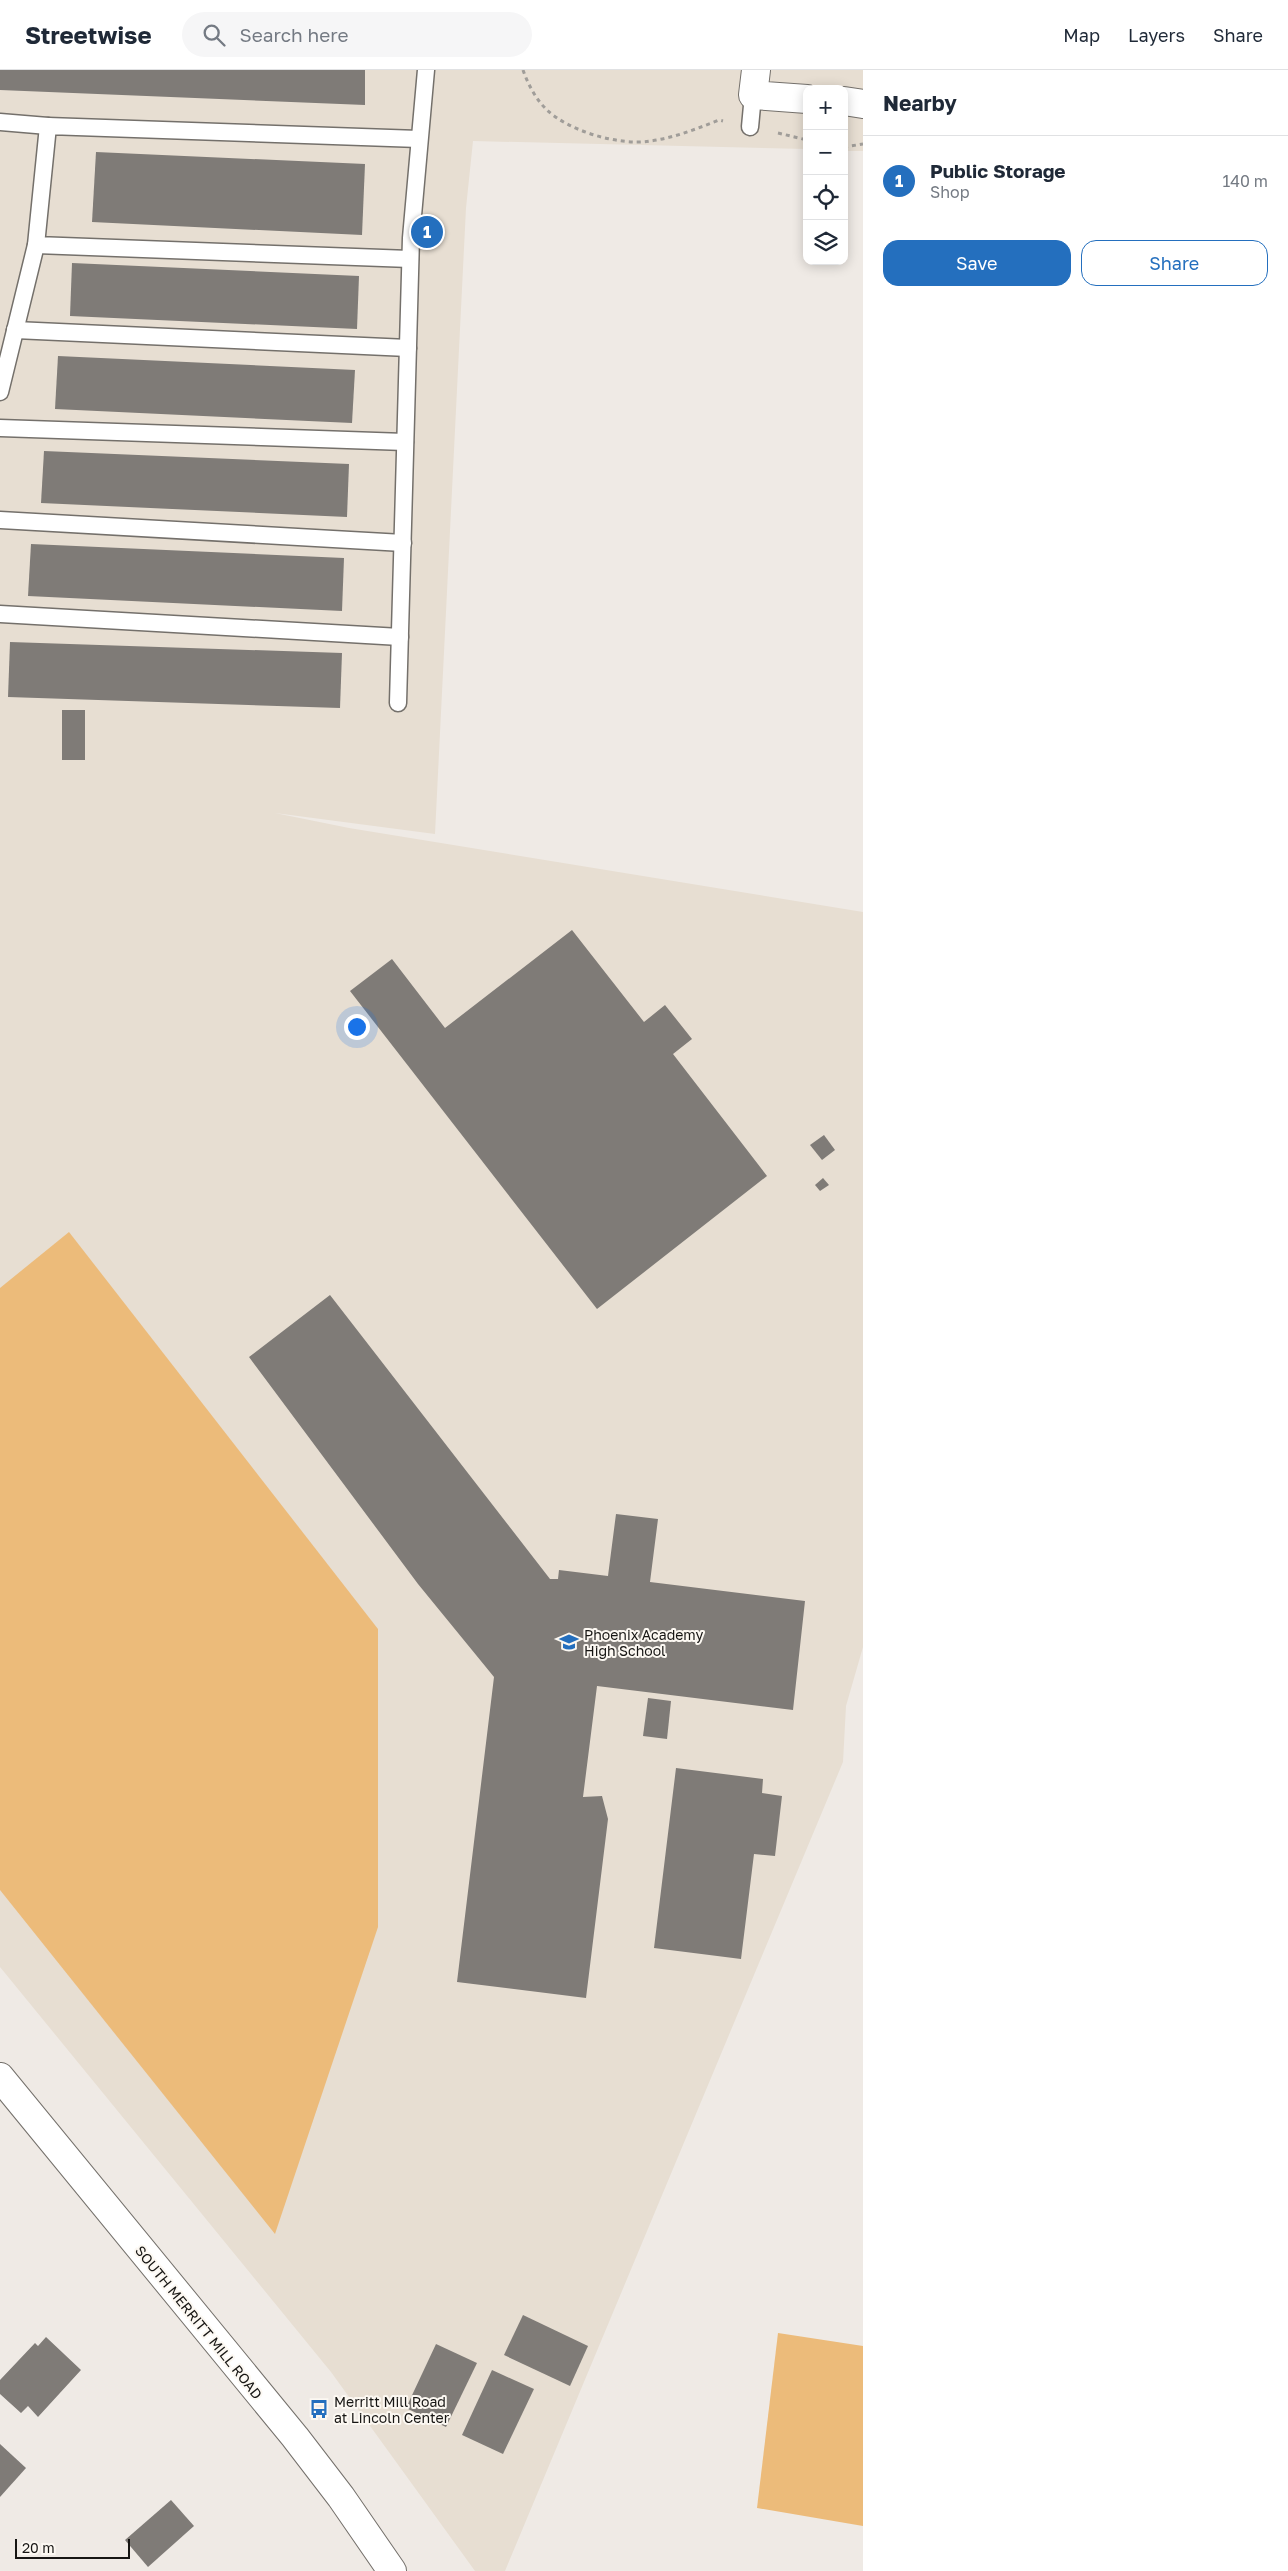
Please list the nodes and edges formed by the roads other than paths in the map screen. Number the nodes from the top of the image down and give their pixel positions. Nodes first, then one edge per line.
1 (426, 70) edge
2 (754, 82) edge
3 (803, 98) edge
4 (848, 102) edge
5 (863, 104) edge
6 (0, 122) edge
7 (48, 126) junction
8 (750, 127) road end
9 (419, 139) junction
10 (36, 245) junction
11 (410, 259) junction
12 (15, 330) junction
13 (408, 348) junction
14 (0, 392) edge
15 (0, 428) edge
16 (405, 442) junction
17 (0, 520) edge
18 (402, 543) junction
19 (0, 614) edge
20 (400, 637) junction
21 (398, 703) dead end
22 (0, 2077) edge
23 (392, 2571) edge

1 - 9 lane
2 - 3 street
2 - 8 lane
4 - 5 street
6 - 7 lane
7 - 9 lane
7 - 10 lane
9 - 11 lane
10 - 11 lane
10 - 12 lane
11 - 13 lane
12 - 13 lane
12 - 14 lane
13 - 16 lane
15 - 16 lane
16 - 18 lane
17 - 18 lane
18 - 20 lane
19 - 20 lane
20 - 21 lane
22 - 23 street, SOUTH MERRITT MILL ROAD

